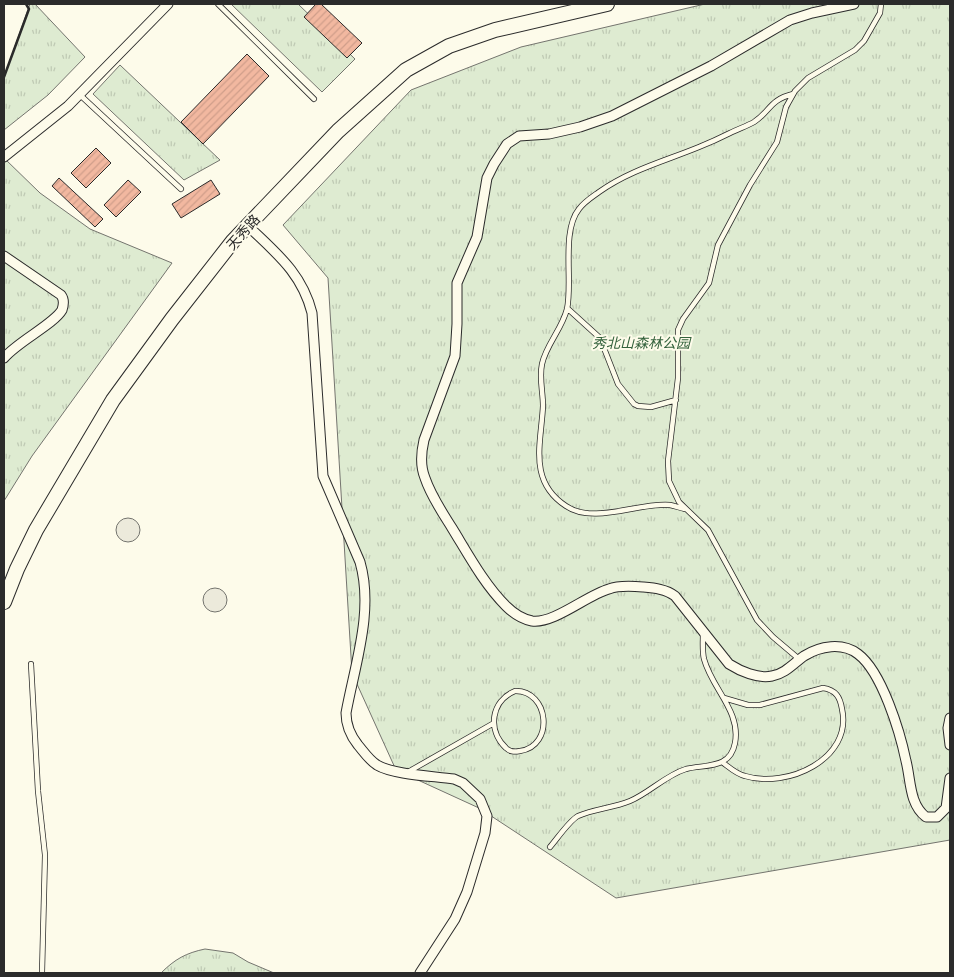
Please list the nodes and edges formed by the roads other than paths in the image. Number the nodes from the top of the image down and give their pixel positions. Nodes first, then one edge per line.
1 (168, 4) edge
2 (218, 4) edge
3 (607, 4) edge
4 (854, 4) edge
5 (881, 4) edge
6 (79, 94) junction
7 (793, 94) junction
8 (314, 99) dead end
9 (4, 157) edge
10 (181, 189) dead end
11 (248, 226) junction
12 (4, 256) edge
13 (567, 308) junction
14 (4, 358) edge
15 (676, 400) junction
16 (687, 509) junction
17 (4, 602) edge
18 (704, 632) junction
19 (800, 660) junction
20 (31, 664) dead end
21 (724, 698) junction
22 (950, 718) edge
23 (494, 722) junction
24 (950, 745) edge
25 (722, 762) junction
26 (407, 772) junction
27 (950, 778) edge
28 (550, 847) dead end
29 (42, 973) edge
30 (420, 973) edge

1 - 6 street
2 - 8 lane
3 - 11 main road, 天秀路
4 - 18 street
5 - 7 lane
6 - 9 street
6 - 10 lane
7 - 13 lane
7 - 15 lane
11 - 17 main road, 天秀路
11 - 26 street
12 - 14 street
13 - 15 lane
13 - 16 lane
15 - 16 lane
16 - 19 lane
18 - 19 street
18 - 21 lane
19 - 27 street
20 - 29 lane
21 - 25 lane
21 - 25 lane
22 - 24 street
23 - 23 lane
23 - 26 lane
25 - 28 lane
26 - 30 street

